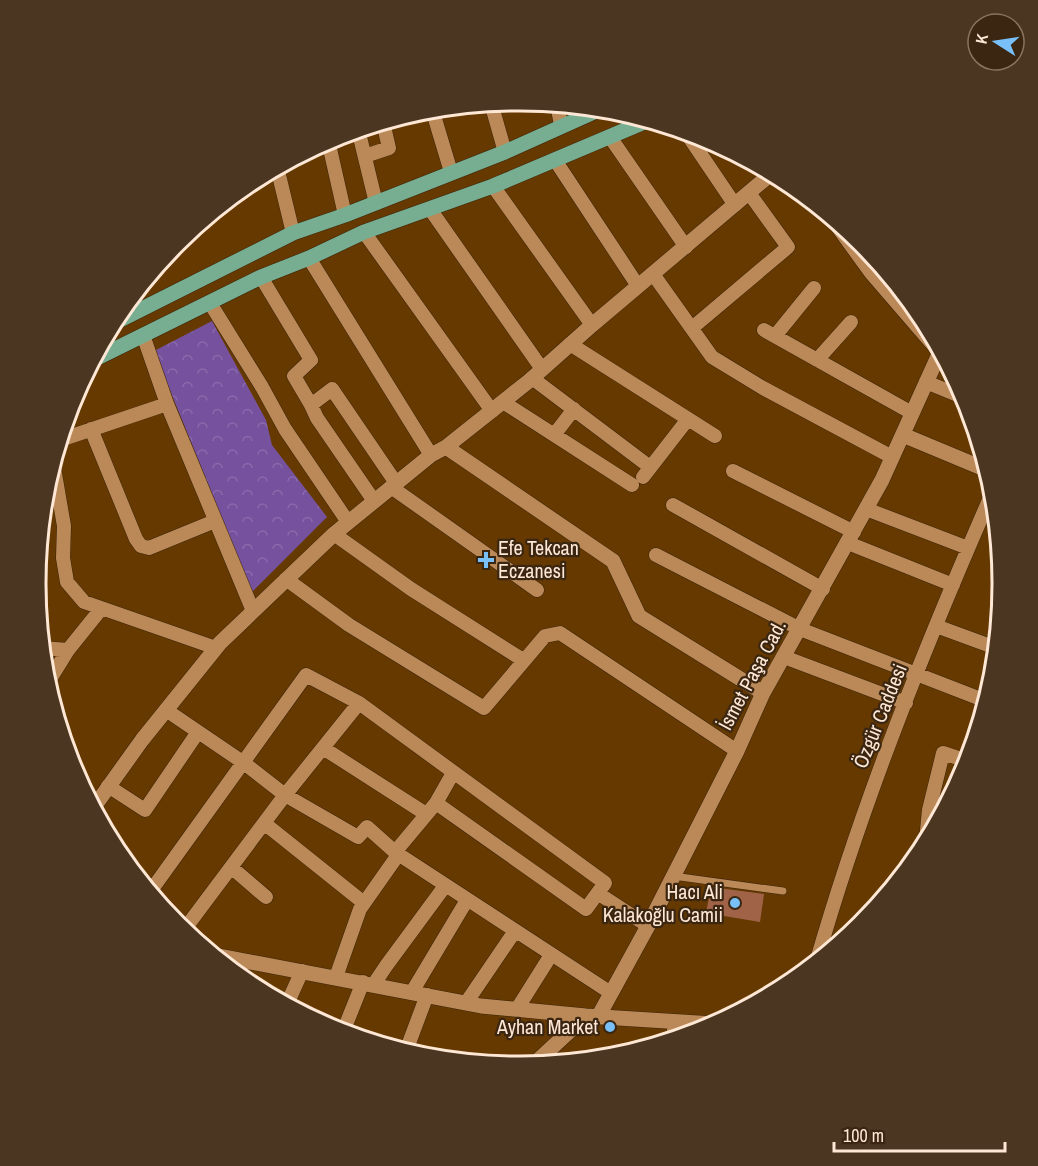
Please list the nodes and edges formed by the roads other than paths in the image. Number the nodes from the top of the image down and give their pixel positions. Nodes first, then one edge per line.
1 (494, 112) edge
2 (559, 113) edge
3 (584, 116) edge
4 (435, 119) edge
5 (561, 125) junction
6 (636, 126) edge
7 (385, 131) edge
8 (610, 137) junction
9 (360, 138) edge
10 (694, 144) edge
11 (330, 150) edge
12 (505, 152) junction
13 (365, 156) junction
14 (555, 160) junction
15 (451, 172) junction
16 (279, 176) edge
17 (764, 180) edge
18 (493, 186) junction
19 (749, 193) junction
20 (376, 203) junction
21 (735, 205) junction
22 (430, 208) junction
23 (345, 215) junction
24 (364, 232) junction
25 (292, 233) junction
26 (686, 247) junction
27 (856, 252) edge
28 (309, 258) junction
29 (653, 274) junction
30 (261, 278) junction
31 (638, 286) junction
32 (814, 288) dead end
33 (210, 303) junction
34 (137, 304) edge
35 (912, 320) edge
36 (851, 322) dead end
37 (591, 325) junction
38 (692, 328) junction
39 (143, 335) junction
40 (570, 344) junction
41 (107, 353) edge
42 (818, 360) junction
43 (936, 361) edge
44 (537, 373) junction
45 (926, 382) junction
46 (952, 392) edge
47 (167, 404) junction
48 (311, 405) junction
49 (497, 406) junction
50 (574, 409) junction
51 (912, 413) junction
52 (688, 419) junction
53 (91, 429) junction
54 (554, 435) junction
55 (903, 435) junction
56 (70, 436) edge
57 (715, 436) dead end
58 (446, 447) junction
59 (431, 455) junction
60 (892, 457) junction
61 (976, 465) edge
62 (733, 471) dead end
63 (642, 476) junction
64 (394, 485) junction
65 (57, 486) edge
66 (374, 501) junction
67 (673, 505) dead end
68 (866, 509) junction
69 (985, 509) edge
70 (215, 521) junction
71 (348, 522) junction
72 (334, 534) junction
73 (851, 538) junction
74 (968, 548) junction
75 (656, 555) dead end
76 (286, 579) junction
77 (953, 585) junction
78 (823, 589) junction
79 (537, 590) dead end
80 (101, 609) junction
81 (253, 611) junction
82 (936, 626) junction
83 (800, 629) junction
84 (987, 645) edge
85 (216, 648) junction
86 (52, 649) edge
87 (68, 650) junction
88 (784, 657) junction
89 (524, 660) junction
90 (55, 671) edge
91 (917, 675) junction
92 (763, 693) junction
93 (977, 698) edge
94 (359, 703) junction
95 (906, 704) junction
96 (166, 710) junction
97 (198, 732) junction
98 (323, 748) junction
99 (737, 751) junction
100 (958, 758) edge
101 (244, 763) junction
102 (453, 773) junction
103 (108, 786) junction
104 (285, 795) junction
105 (99, 799) edge
106 (436, 803) junction
107 (426, 814) junction
108 (928, 819) edge
109 (264, 823) junction
110 (397, 853) junction
111 (231, 867) junction
112 (673, 876) junction
113 (155, 884) edge
114 (445, 886) junction
115 (783, 891) dead end
116 (599, 894) junction
117 (266, 897) dead end
118 (467, 900) junction
119 (364, 903) junction
120 (190, 922) edge
121 (648, 926) junction
122 (515, 931) junction
123 (821, 946) edge
124 (551, 955) junction
125 (231, 958) edge
126 (302, 971) junction
127 (336, 977) junction
128 (369, 983) junction
129 (412, 992) junction
130 (611, 993) junction
131 (428, 995) junction
132 (291, 996) edge
133 (466, 1003) junction
134 (517, 1009) junction
135 (592, 1017) junction
136 (676, 1022) junction
137 (348, 1023) edge
138 (692, 1023) edge
139 (674, 1029) edge
140 (410, 1042) edge
141 (546, 1054) edge

1 - 12 street
2 - 5 street
3 - 5 main road
4 - 15 street
5 - 12 main road
6 - 8 main road
7 - 13 street
8 - 14 main road
8 - 26 street
9 - 13 street
10 - 21 street
11 - 23 street
12 - 15 main road
13 - 20 street
14 - 18 main road
14 - 31 street
15 - 20 main road
16 - 25 street
17 - 19 main road
18 - 22 main road
18 - 37 street
19 - 21 main road
19 - 38 street
20 - 23 main road
21 - 26 main road
22 - 24 main road
22 - 44 street
23 - 25 main road
24 - 28 main road
24 - 49 street
25 - 34 main road
26 - 29 main road
27 - 35 street
28 - 30 main road
28 - 59 street
29 - 31 main road
29 - 38 street
30 - 33 main road
30 - 48 street
31 - 37 main road
32 - 42 street
33 - 39 main road
33 - 71 street
36 - 42 street
37 - 40 main road
38 - 60 street
39 - 41 main road
39 - 47 street
40 - 44 main road
40 - 52 street
42 - 51 street
43 - 45 main road, İsmet Paşa Cad.
44 - 49 main road
44 - 50 street
45 - 46 street
45 - 51 main road, İsmet Paşa Cad.
47 - 53 street
47 - 70 street
48 - 64 street
48 - 66 street
49 - 54 street
49 - 58 main road
50 - 54 street
50 - 63 street
51 - 55 main road, İsmet Paşa Cad.
52 - 57 street
52 - 63 street
53 - 56 street
53 - 70 street
54 - 63 street
55 - 60 main road, İsmet Paşa Cad.
55 - 61 main road
58 - 59 main road
58 - 92 main road
59 - 64 main road
60 - 68 main road, İsmet Paşa Cad.
62 - 73 street
64 - 66 main road
64 - 79 street
65 - 80 street
66 - 71 main road
67 - 78 street
68 - 73 main road, İsmet Paşa Cad.
68 - 74 street
69 - 74 street, Özgür Caddesi
70 - 81 street
71 - 72 main road
72 - 76 main road
72 - 89 street
73 - 77 street
73 - 78 main road, İsmet Paşa Cad.
74 - 77 street, Özgür Caddesi
75 - 83 street
76 - 81 main road
76 - 89 street
77 - 82 street, Özgür Caddesi
78 - 83 main road, İsmet Paşa Cad.
80 - 85 street
80 - 87 street
81 - 85 main road
82 - 84 street
82 - 91 street, Özgür Caddesi
83 - 88 main road, İsmet Paşa Cad.
83 - 91 street
85 - 96 main road
86 - 87 street
87 - 90 street
88 - 92 main road, İsmet Paşa Cad.
88 - 95 street
89 - 99 street
91 - 93 street
91 - 95 street, Özgür Caddesi
92 - 99 main road, İsmet Paşa Cad.
94 - 98 street
94 - 101 street
94 - 102 street
95 - 123 street, Özgür Caddesi
96 - 97 street
96 - 103 main road
97 - 101 street
97 - 103 street
98 - 104 street
98 - 107 street
99 - 112 main road, İsmet Paşa Cad.
100 - 108 street
101 - 104 street
101 - 113 street
102 - 106 street
102 - 116 street
103 - 105 main road
104 - 109 street
104 - 110 street
106 - 107 street
106 - 116 street
107 - 110 street
109 - 111 street
109 - 119 street
110 - 114 street
110 - 119 street
111 - 117 street
111 - 120 street
112 - 115 lane
112 - 121 main road, İsmet Paşa Cad.
114 - 118 street
114 - 128 street
116 - 121 street
118 - 122 street
118 - 129 street
119 - 127 street
121 - 130 main road, İsmet Paşa Cad.
122 - 124 street
122 - 133 street
124 - 130 street
124 - 134 street
125 - 126 main road
126 - 127 main road
126 - 132 street
127 - 128 main road
128 - 129 main road
128 - 137 street
129 - 131 main road
130 - 135 main road, İsmet Paşa Cad.
131 - 133 main road
131 - 140 street
133 - 134 main road
134 - 135 main road
135 - 136 main road
135 - 141 main road, İsmet Paşa Cad.
136 - 138 main road
136 - 139 street

